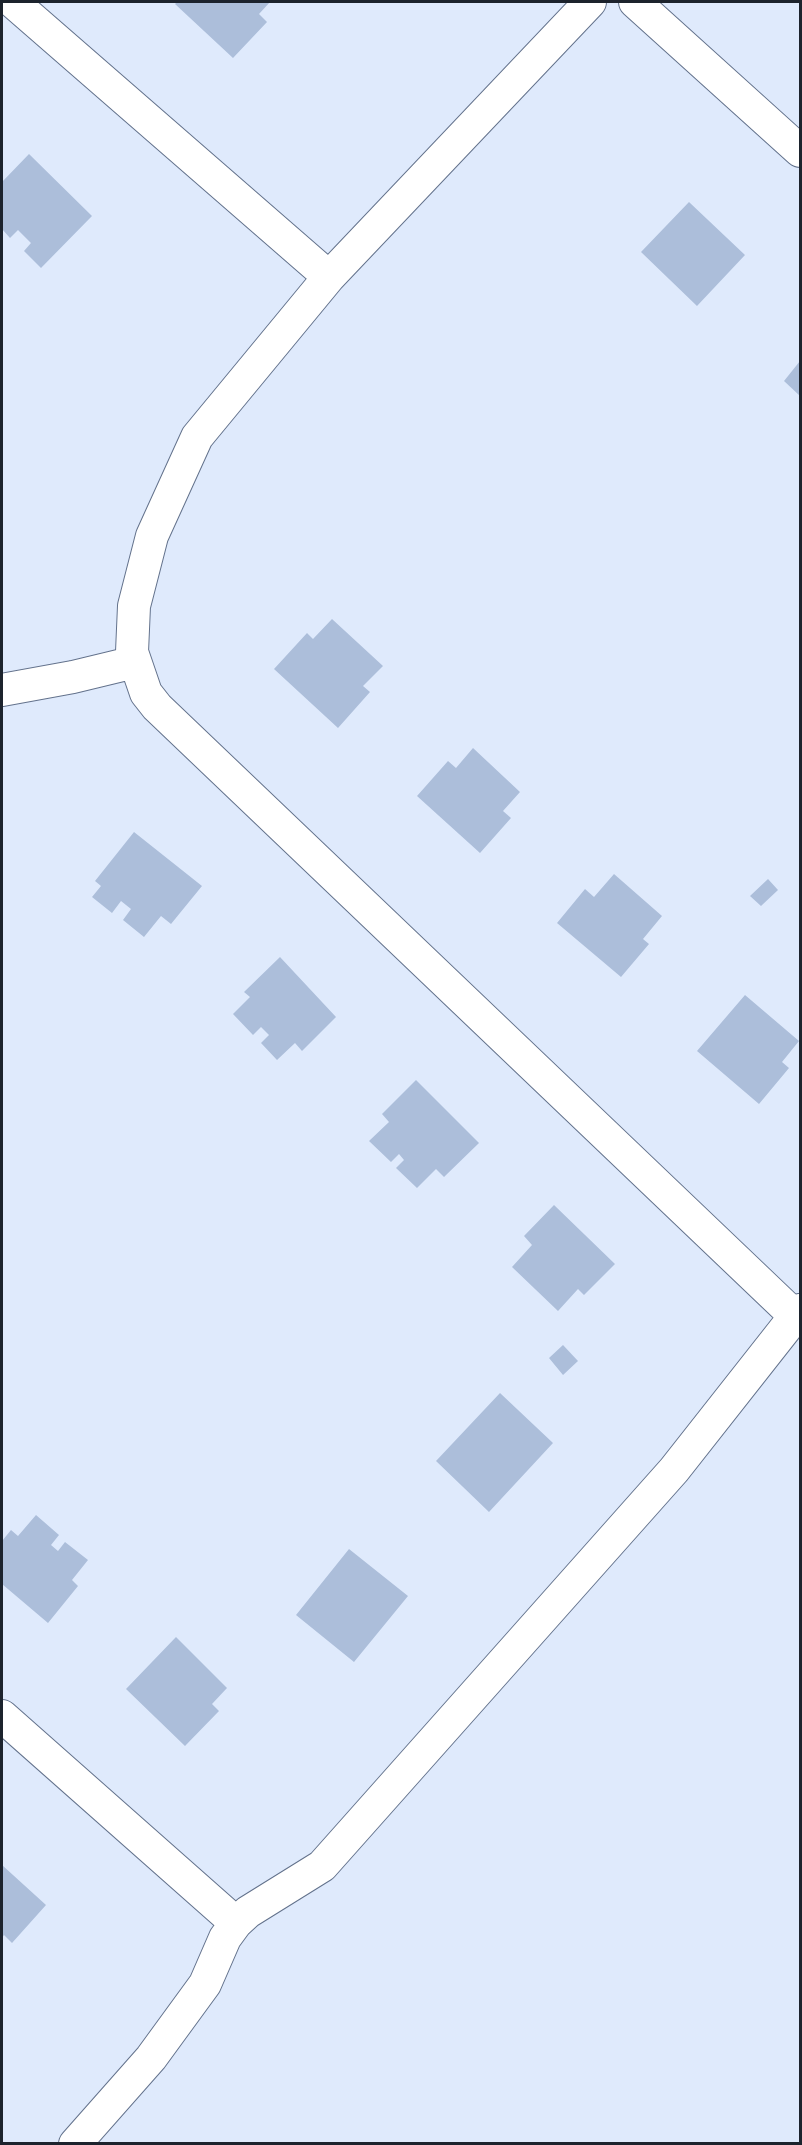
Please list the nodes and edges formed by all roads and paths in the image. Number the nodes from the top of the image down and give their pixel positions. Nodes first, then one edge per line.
1 (13, 2) edge
2 (590, 2) edge
3 (636, 2) edge
4 (801, 151) edge
5 (329, 277) junction
6 (135, 662) junction
7 (2, 690) edge
8 (798, 1313) edge
9 (2, 1716) edge
10 (236, 1923) junction
11 (75, 2144) edge

1 - 5 street
2 - 5 street
3 - 4 street
5 - 6 street
6 - 7 street
6 - 8 street
8 - 10 street
9 - 10 street
10 - 11 street

